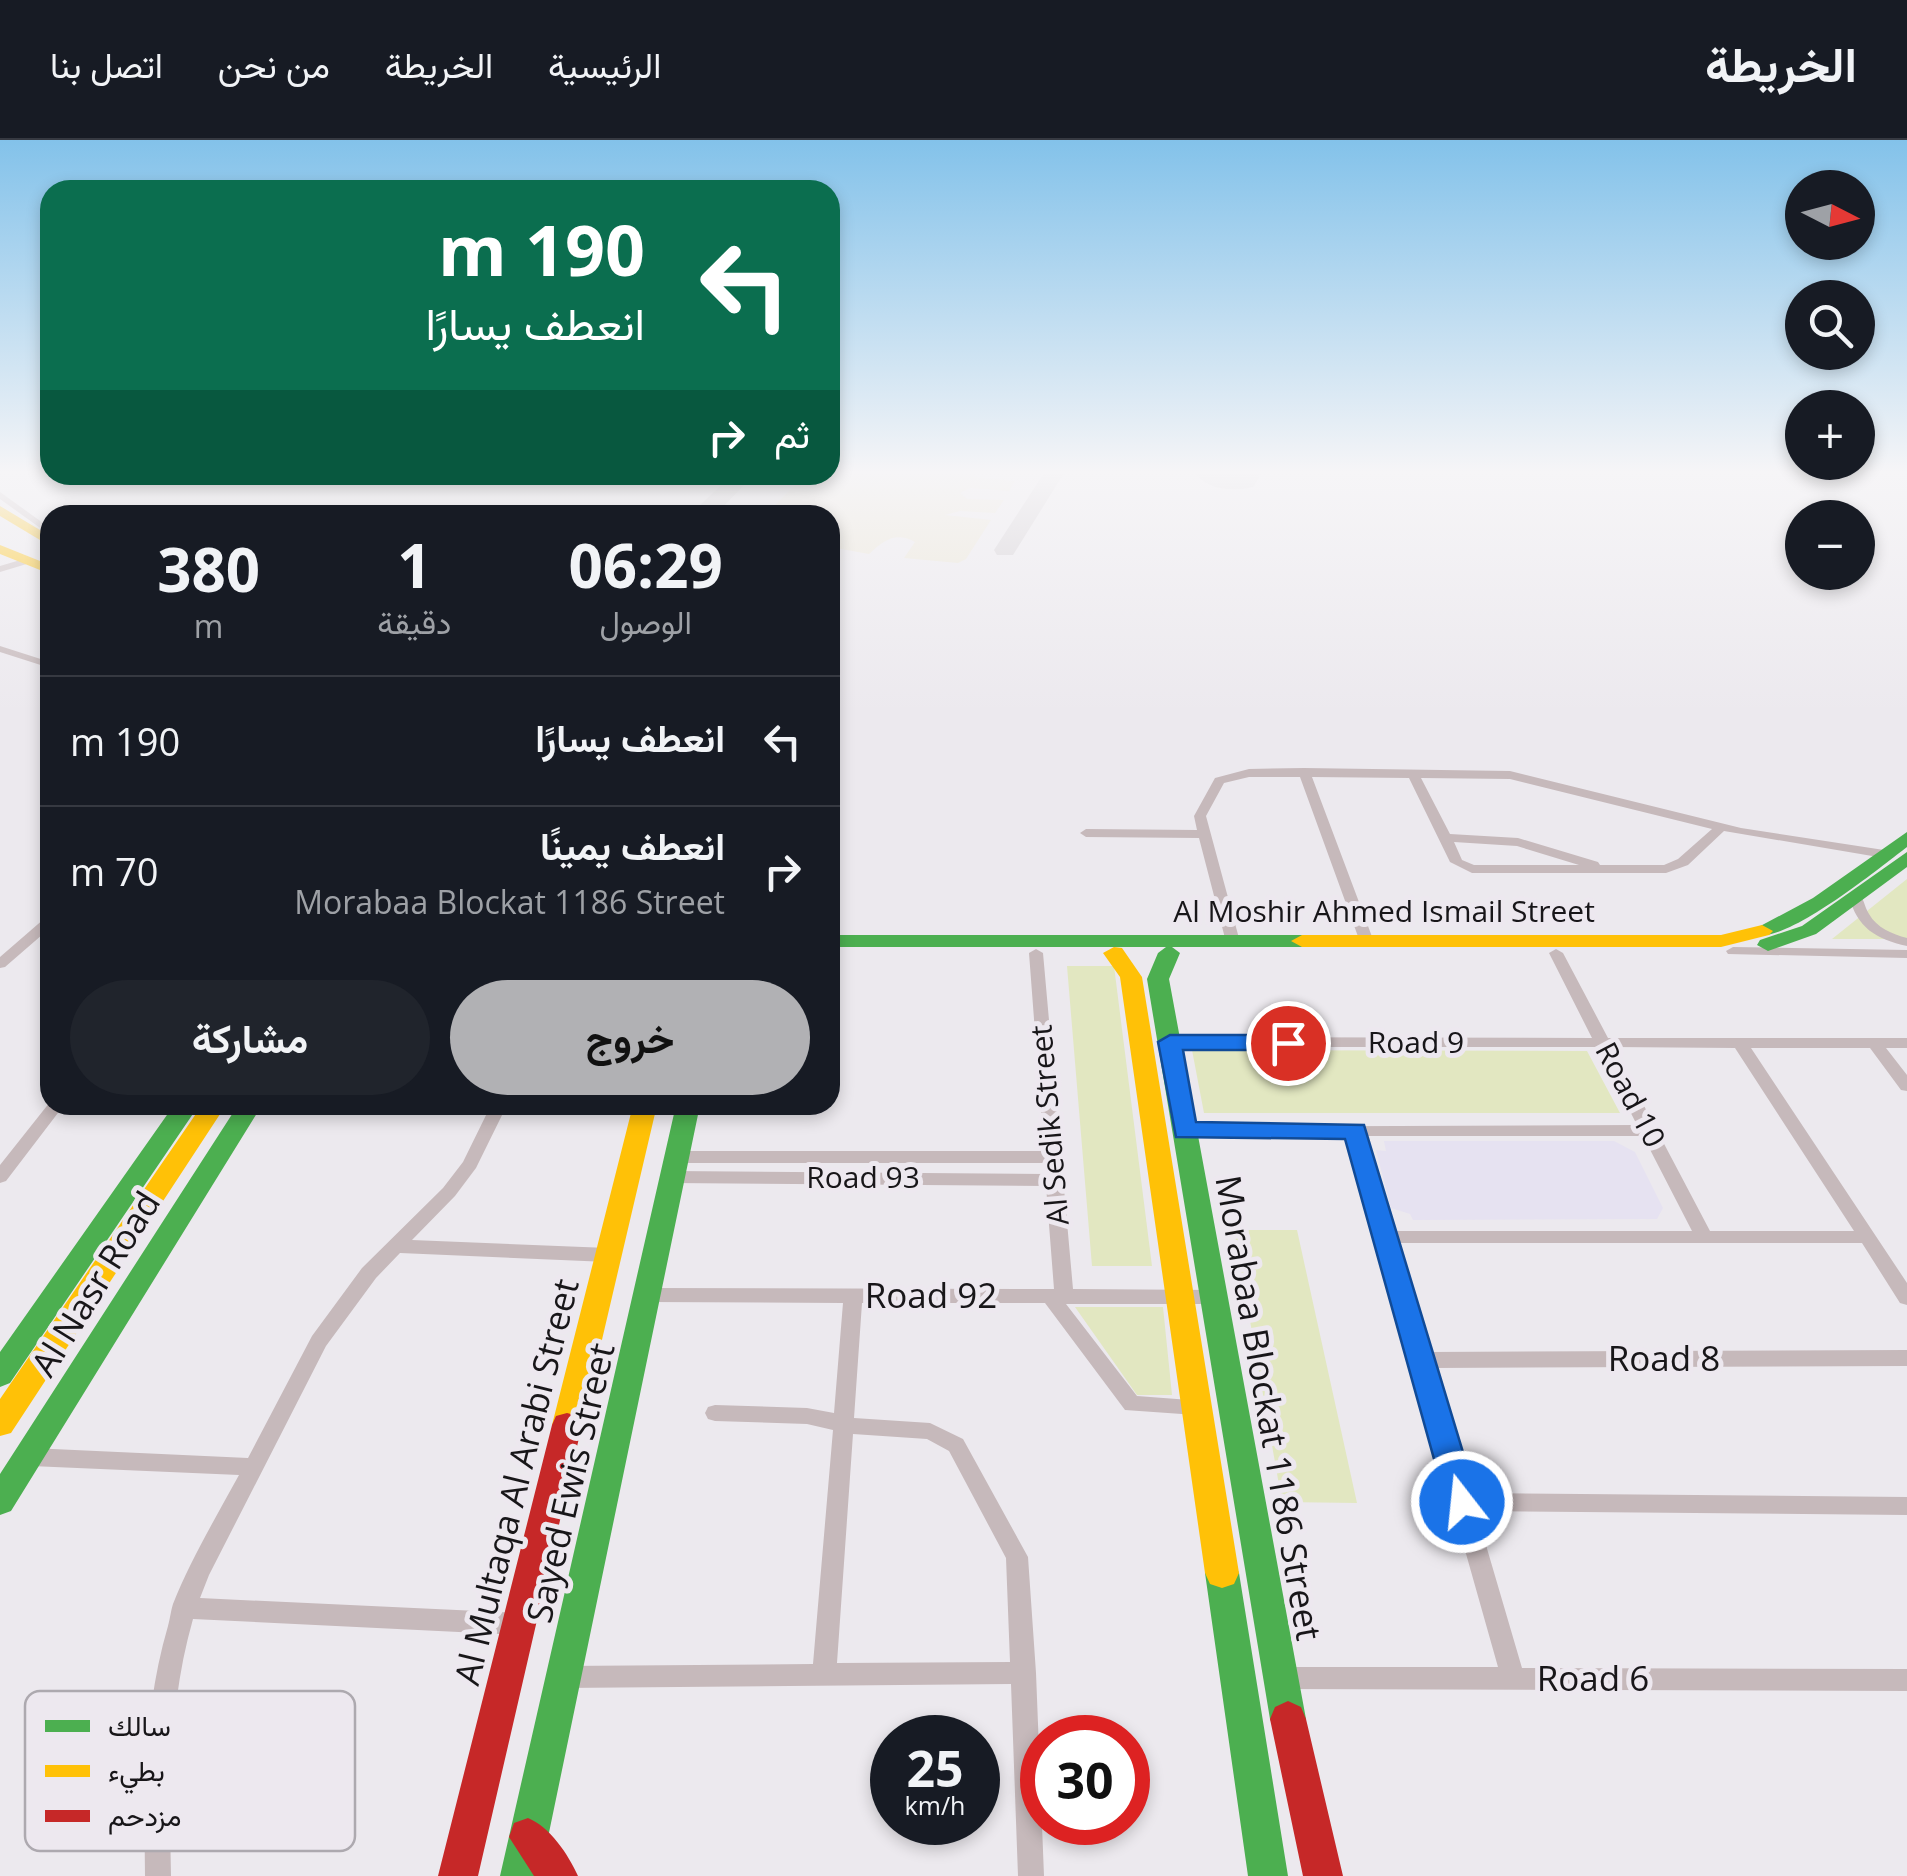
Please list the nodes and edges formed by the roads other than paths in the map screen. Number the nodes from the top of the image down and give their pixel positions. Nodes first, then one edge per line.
1 (7, 551) edge
2 (38, 560) edge
3 (0, 569) edge
4 (0, 649) edge
5 (40, 662) edge
6 (1304, 772) junction
7 (1412, 772) junction
8 (1721, 827) junction
9 (1086, 833) dead end
10 (1204, 834) junction
11 (1445, 838) junction
12 (1907, 838) edge
13 (1896, 856) edge
14 (1600, 870) junction
15 (1856, 896) junction
16 (40, 930) edge
17 (1234, 942) junction
18 (1367, 942) junction
19 (1907, 942) edge
20 (840, 943) edge
21 (908, 947) junction
22 (1734, 951) junction
23 (840, 953) edge
24 (1036, 953) junction
25 (1114, 953) junction
26 (1169, 953) junction
27 (1556, 953) junction
28 (1907, 954) edge
29 (0, 964) edge
30 (1170, 1042) junction
31 (1874, 1043) junction
32 (1907, 1043) edge
33 (1603, 1044) junction
34 (1740, 1044) junction
35 (1907, 1086) edge
36 (48, 1115) edge
37 (179, 1115) edge
38 (207, 1115) edge
39 (244, 1115) edge
40 (493, 1115) edge
41 (642, 1115) edge
42 (686, 1115) edge
43 (1152, 1118) junction
44 (1355, 1130) junction
45 (1648, 1130) junction
46 (1185, 1132) junction
47 (1156, 1146) junction
48 (1053, 1157) junction
49 (674, 1167) junction
50 (0, 1177) edge
51 (1055, 1180) junction
52 (1866, 1236) junction
53 (1386, 1237) junction
54 (1704, 1237) junction
55 (397, 1246) junction
56 (608, 1256) junction
57 (648, 1294) junction
58 (853, 1296) junction
59 (1057, 1296) junction
60 (1180, 1296) junction
61 (1213, 1297) junction
62 (1907, 1298) edge
63 (1907, 1358) edge
64 (1420, 1360) junction
65 (0, 1375) edge
66 (1196, 1406) junction
67 (716, 1413) dead end
68 (843, 1423) junction
69 (0, 1424) edge
70 (28, 1457) junction
71 (252, 1467) junction
72 (0, 1500) edge
73 (1462, 1502) junction
74 (1907, 1506) edge
75 (183, 1608) junction
76 (518, 1624) junction
77 (1024, 1673) junction
78 (824, 1675) junction
79 (563, 1677) junction
80 (1279, 1678) junction
81 (1512, 1678) junction
82 (1907, 1680) edge
83 (162, 1691) edge
84 (528, 1837) junction
85 (159, 1851) edge
86 (158, 1876) edge
87 (458, 1876) edge
88 (520, 1876) edge
89 (558, 1876) edge
90 (1030, 1876) edge
91 (1268, 1876) edge
92 (1323, 1876) edge

1 - 2 main road
2 - 3 street
4 - 5 street
6 - 7 street
6 - 10 street
6 - 18 street
7 - 8 street
7 - 11 street
8 - 13 street
8 - 14 street
9 - 10 street
10 - 17 street
11 - 14 street
11 - 14 street
12 - 13 main road, Al Moshir Ahmed Ismail Street
13 - 15 main road, Al Moshir Ahmed Ismail Street
13 - 18 main road, Al Moshir Ahmed Ismail Street
15 - 19 street
15 - 22 main road, Al Moshir Ahmed Ismail Street
16 - 29 street
17 - 18 main road, Al Moshir Ahmed Ismail Street
17 - 21 main road, Al Moshir Ahmed Ismail Street
20 - 21 main road, Al Moshir Ahmed Ismail Street
21 - 23 main road, Al Moshir Ahmed Ismail Street
21 - 24 main road, Al Moshir Ahmed Ismail Street
22 - 27 main road, Al Moshir Ahmed Ismail Street
22 - 28 street, Al Moshir Ahmed Ismail Street
24 - 25 main road, Al Moshir Ahmed Ismail Street
24 - 48 street, Al Sedik Street
25 - 26 main road, Al Moshir Ahmed Ismail Street
25 - 43 main road, Morabaa Blockat 1186 Street
26 - 27 main road, Al Moshir Ahmed Ismail Street
26 - 30 main road, Morabaa Blockat 1186 Street
27 - 33 street, Road 10
30 - 33 street, Road 9
30 - 46 main road, Morabaa Blockat 1186 Street
31 - 32 street, Road 9
31 - 34 street, Road 9
31 - 35 street
33 - 34 street, Road 9
33 - 45 street, Road 10
34 - 52 street
36 - 50 street
37 - 65 main road
38 - 69 main road
39 - 70 main road, Al Nasr Road
40 - 55 street
41 - 56 main road, Al Multaqa Al Arabi Street
42 - 49 main road, Sayed Ewis Street
43 - 46 main road
43 - 47 main road, Morabaa Blockat 1186 Street
44 - 45 street
44 - 46 street
44 - 53 street
45 - 54 street, Road 10
46 - 47 main road
46 - 61 main road, Morabaa Blockat 1186 Street
47 - 60 main road, Morabaa Blockat 1186 Street
48 - 49 street, Road 93
48 - 51 street, Al Sedik Street
49 - 51 street, Road 93
49 - 57 main road, Sayed Ewis Street
51 - 59 street, Al Sedik Street
52 - 54 street
52 - 62 street
53 - 54 street
53 - 64 street
55 - 56 street
55 - 71 street
56 - 76 main road, Al Multaqa Al Arabi Street
57 - 58 street, Road 92
57 - 79 main road, Sayed Ewis Street
58 - 59 street, Road 92
58 - 68 street
59 - 60 street, Road 92
59 - 66 street
60 - 61 street, Road 92
60 - 66 main road, Morabaa Blockat 1186 Street
61 - 80 main road, Morabaa Blockat 1186 Street
63 - 64 street, Road 8
64 - 73 street
66 - 91 main road, Morabaa Blockat 1186 Street
67 - 68 street
68 - 77 street
68 - 78 street
70 - 71 street
70 - 72 main road, Al Nasr Road
71 - 75 street
73 - 74 street
73 - 81 street
75 - 76 street
75 - 83 street
76 - 87 main road, Al Multaqa Al Arabi Street
77 - 78 street
77 - 90 street
78 - 79 street
79 - 84 main road, Sayed Ewis Street
80 - 81 street, Road 6
80 - 92 main road, Morabaa Blockat 1186 Street
81 - 82 street, Road 6
84 - 88 main road, Sayed Ewis Street
84 - 89 main road
85 - 86 street

